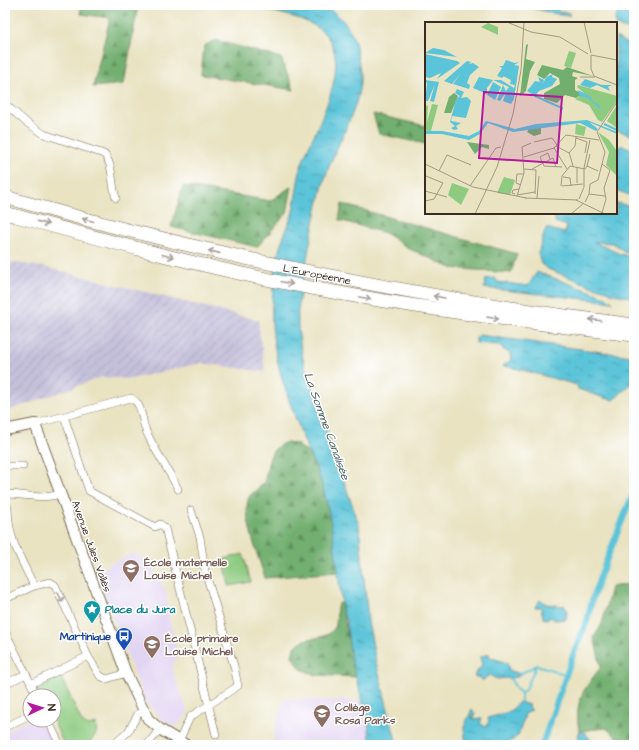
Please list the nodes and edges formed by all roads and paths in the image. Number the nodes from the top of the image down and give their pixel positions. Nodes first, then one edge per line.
1 (5, 104) edge
2 (5, 197) edge
3 (116, 198) dead end
4 (5, 213) edge
5 (634, 325) edge
6 (634, 335) edge
7 (64, 416) junction
8 (35, 424) junction
9 (5, 430) edge
10 (5, 466) edge
11 (23, 466) dead end
12 (178, 489) dead end
13 (5, 494) edge
14 (60, 494) junction
15 (8, 508) dead end
16 (191, 510) dead end
17 (34, 586) junction
18 (5, 599) edge
19 (5, 631) edge
20 (88, 656) junction
21 (26, 674) junction
22 (127, 675) junction
23 (5, 684) edge
24 (31, 684) junction
25 (33, 688) edge
26 (208, 705) junction
27 (138, 714) junction
28 (22, 719) edge
29 (146, 720) junction
30 (5, 727) edge
31 (52, 728) edge
32 (158, 730) junction
33 (216, 735) dead end
34 (183, 743) edge
35 (60, 745) edge
36 (113, 745) edge
37 (147, 745) edge

1 - 3 street
5 -> 2 highway, L'Européenne
4 -> 6 highway, L'Européenne
7 - 8 street
7 - 12 street
7 - 26 street
8 - 9 street
8 - 14 street, Avenue Jules Vallès
10 - 11 street
13 - 14 street
14 - 22 street, Avenue Jules Vallès
15 - 17 street
16 - 26 street
17 - 18 street
17 -> 20 street
19 - 21 street
20 - 22 street
20 - 24 street
21 - 23 street
21 - 24 street
22 - 27 street, Avenue Jules Vallès
22 - 29 street, Avenue Jules Vallès
24 - 25 street
26 - 33 street
26 - 34 street
27 - 29 street, Avenue Jules Vallès
27 - 36 street
28 - 30 street
29 - 32 street
31 - 35 street
32 - 34 street
32 - 37 street

